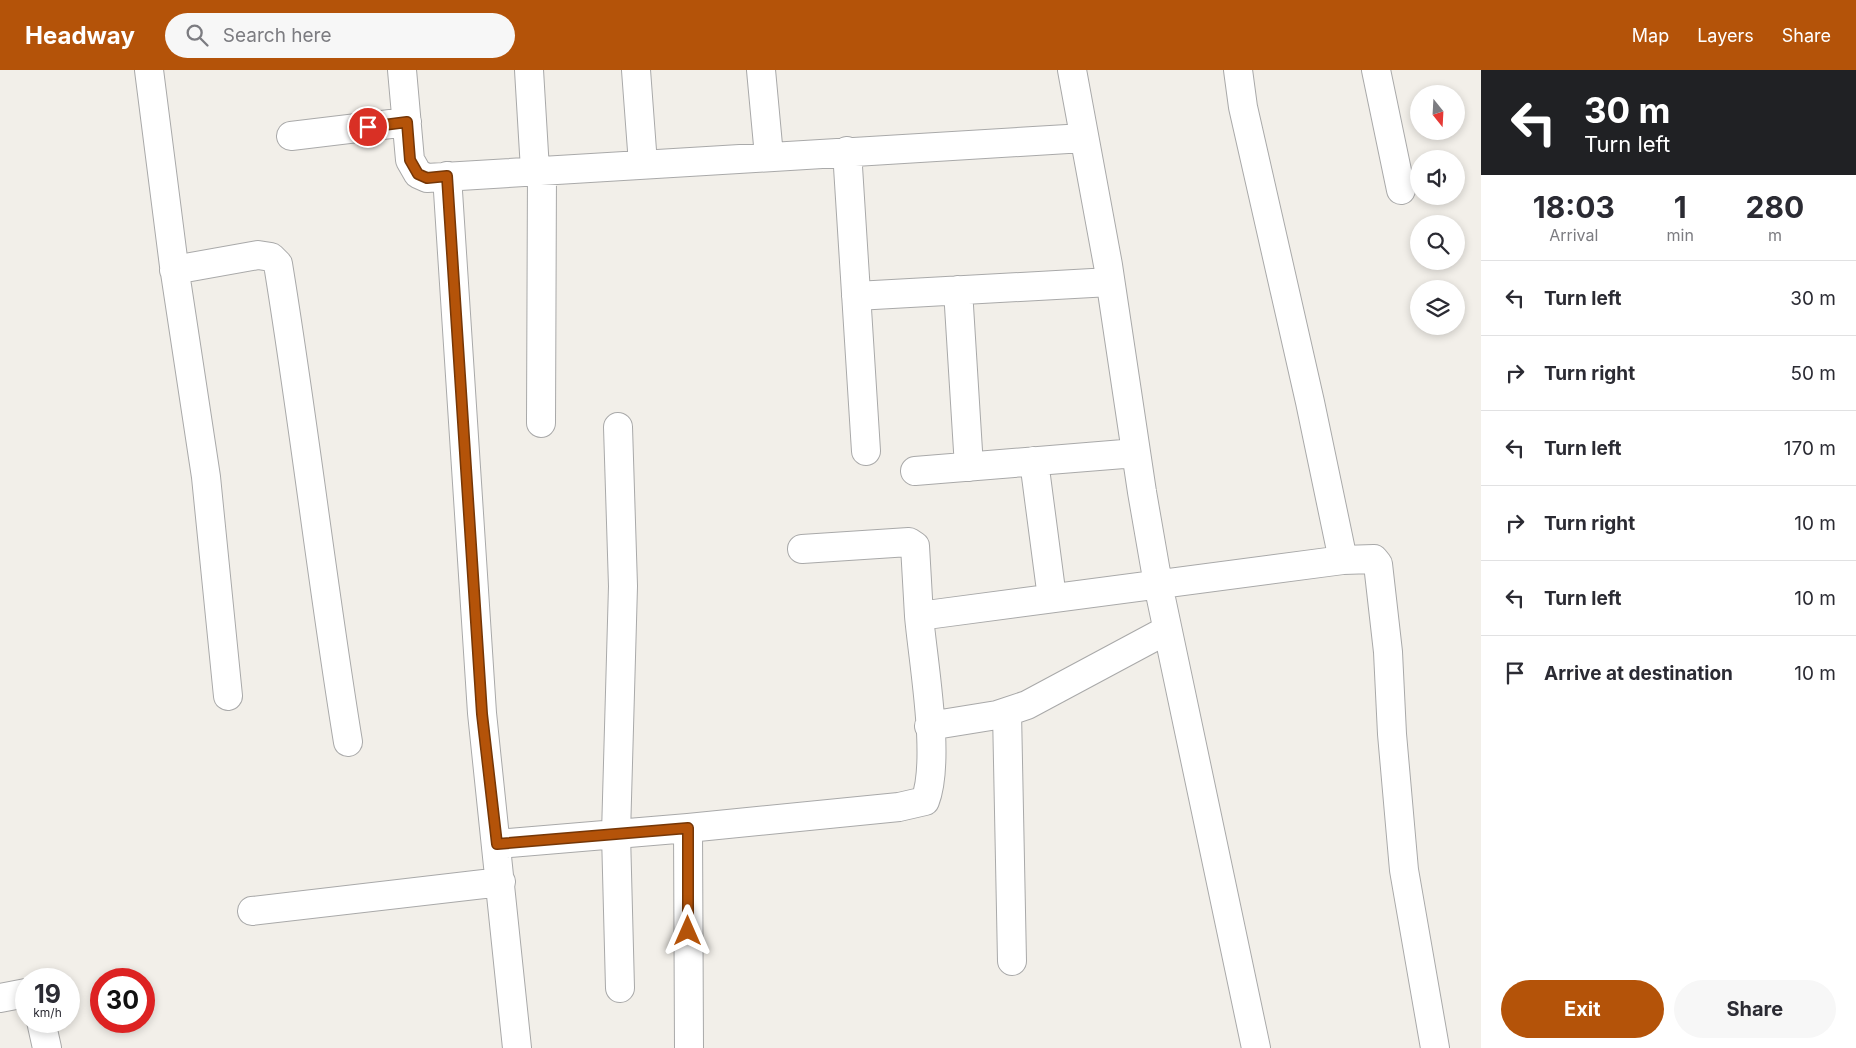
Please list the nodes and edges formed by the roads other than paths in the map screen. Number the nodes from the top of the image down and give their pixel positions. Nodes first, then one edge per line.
1 (149, 70) edge
2 (402, 70) edge
3 (529, 70) edge
4 (636, 70) edge
5 (761, 70) edge
6 (1072, 70) edge
7 (1238, 70) edge
8 (1376, 70) edge
9 (407, 122) junction
10 (291, 136) dead end
11 (1084, 138) junction
12 (847, 151) junction
13 (768, 156) junction
14 (643, 164) junction
15 (538, 170) junction
16 (447, 176) junction
17 (1401, 190) dead end
18 (174, 270) junction
19 (1110, 282) junction
20 (958, 290) junction
21 (856, 296) junction
22 (541, 423) dead end
23 (618, 427) dead end
24 (866, 451) dead end
25 (1136, 453) junction
26 (1034, 462) junction
27 (969, 467) junction
28 (915, 471) dead end
29 (802, 549) dead end
30 (1343, 560) junction
31 (1158, 584) junction
32 (1052, 598) junction
33 (919, 616) junction
34 (1168, 630) junction
35 (228, 696) dead end
36 (1007, 712) junction
37 (930, 726) junction
38 (348, 742) dead end
39 (688, 828) junction
40 (616, 834) junction
41 (497, 844) junction
42 (501, 882) junction
43 (252, 912) dead end
44 (1012, 961) dead end
45 (620, 988) dead end
46 (15, 995) edge
47 (0, 998) edge
48 (44, 1033) edge
49 (47, 1048) edge
50 (517, 1048) edge
51 (689, 1048) edge
52 (1256, 1048) edge
53 (1434, 1048) edge

1 - 18 street
2 - 9 street
3 - 15 street
4 - 14 street
5 - 13 street
6 - 11 street
7 - 30 street
8 - 17 street
9 - 10 street
9 - 16 street
11 - 12 street
11 - 19 street
12 - 13 street
12 - 21 street
13 - 14 street
14 - 15 street
15 - 16 street
15 - 22 street
16 - 41 street
18 - 35 street
18 - 38 street
19 - 20 street
19 - 25 street
20 - 21 street
20 - 27 street
21 - 24 street
23 - 40 street
25 - 26 street
25 - 31 street
26 - 27 street
26 - 32 street
27 - 28 street
29 - 33 street
30 - 31 street
30 - 53 street
31 - 32 street
31 - 34 street
32 - 33 street
33 - 37 street
34 - 36 street
34 - 52 street
36 - 37 street
36 - 44 street
37 - 39 street
39 - 40 street
39 - 51 street
40 - 41 street
40 - 45 street
41 - 42 street
42 - 43 street
42 - 50 street
46 - 47 street
48 - 49 street

